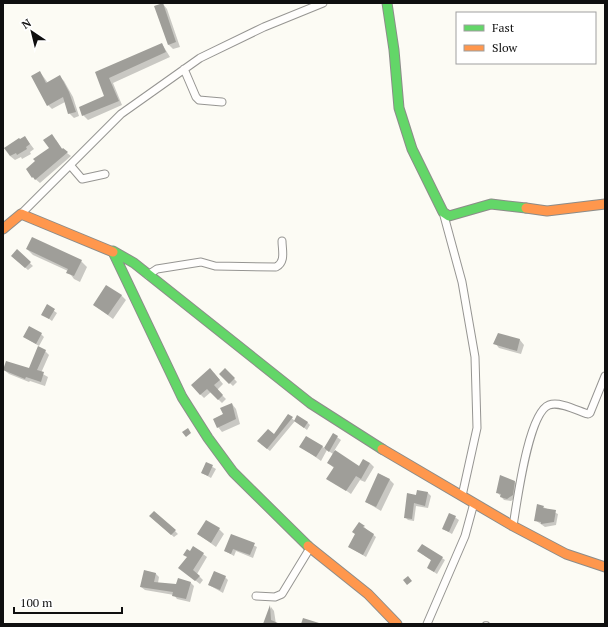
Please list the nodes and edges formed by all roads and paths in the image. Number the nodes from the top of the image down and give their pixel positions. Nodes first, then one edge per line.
1 (323, 3) edge
2 (387, 3) edge
3 (184, 69) junction
4 (222, 102) dead end
5 (70, 165) junction
6 (105, 174) dead end
7 (605, 204) edge
8 (443, 212) junction
9 (21, 214) junction
10 (3, 229) edge
11 (282, 241) dead end
12 (112, 250) junction
13 (148, 275) junction
14 (605, 376) edge
15 (462, 496) junction
16 (474, 503) junction
17 (513, 526) junction
18 (310, 548) junction
19 (605, 567) edge
20 (256, 596) dead end
21 (397, 624) edge
22 (427, 624) edge

1 - 3 street
2 - 8 street
3 - 4 street
3 - 5 street
5 - 6 street
5 - 9 street
7 - 8 street
8 - 15 street
9 - 10 street
9 - 12 street
11 - 13 street
12 - 13 street
12 - 18 street
13 - 15 street
14 - 17 street
15 - 16 street
16 - 17 street
16 - 22 street
17 - 19 street
18 - 20 street
18 - 21 street

